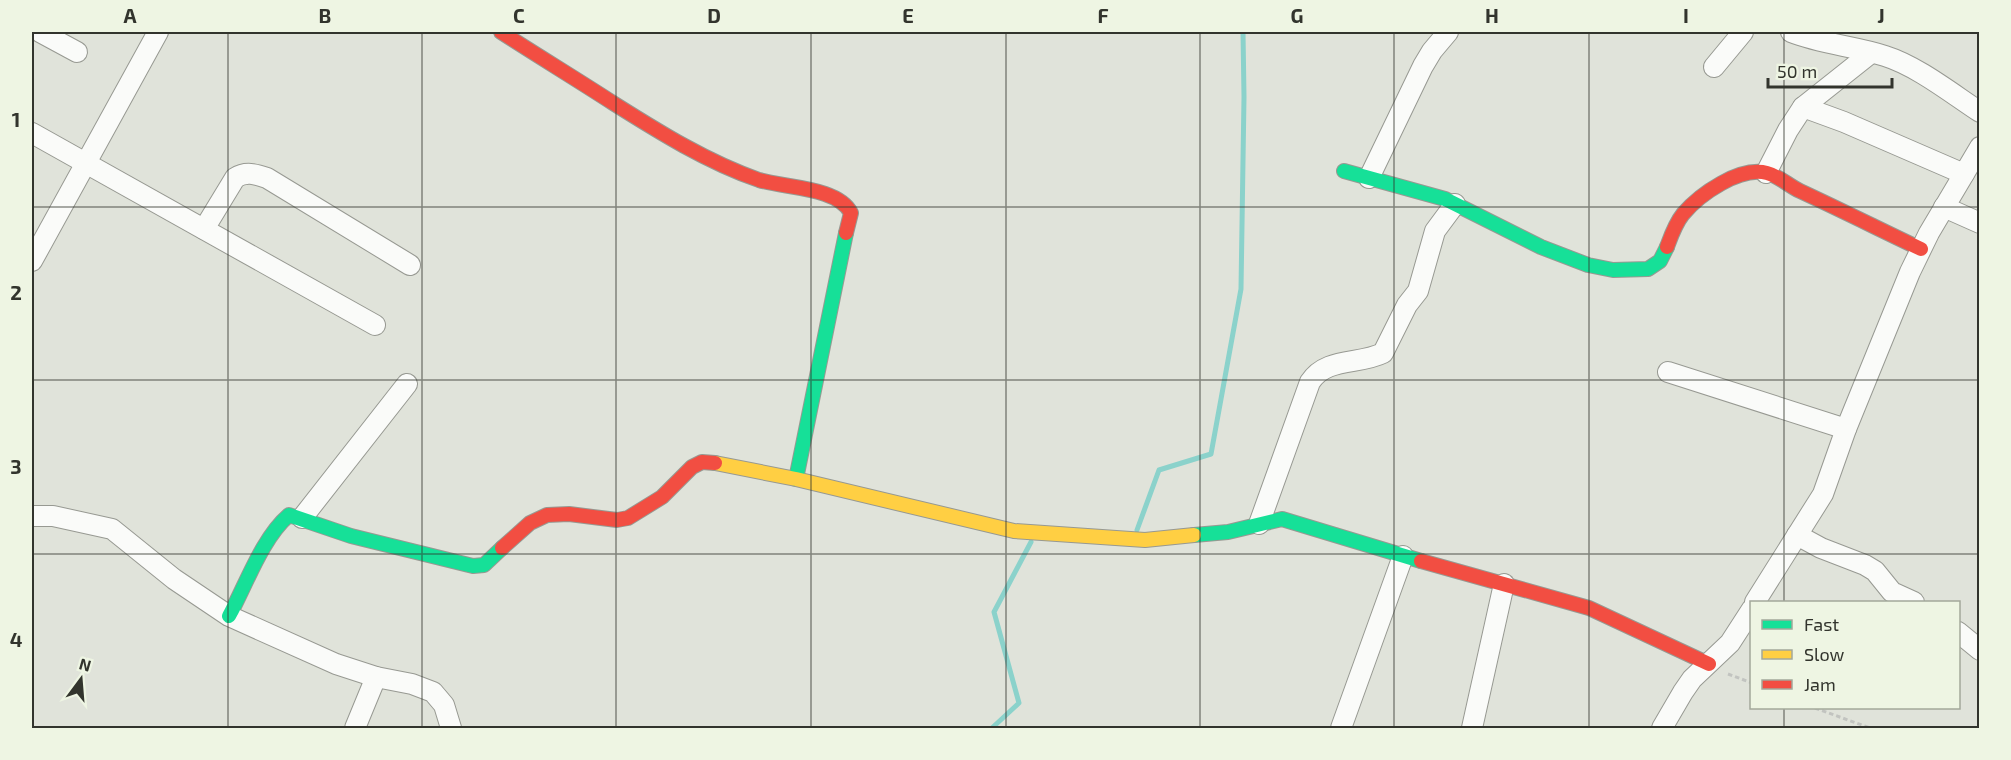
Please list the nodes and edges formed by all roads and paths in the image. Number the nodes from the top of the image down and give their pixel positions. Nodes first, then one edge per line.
1 (40, 32) edge
2 (158, 32) edge
3 (501, 32) edge
4 (1448, 32) edge
5 (1743, 32) edge
6 (1791, 32) edge
7 (77, 52) dead end
8 (1871, 52) junction
9 (1714, 67) dead end
10 (1803, 107) junction
11 (1980, 112) edge
12 (32, 133) edge
13 (1980, 147) edge
14 (86, 163) junction
15 (1344, 171) dead end
16 (1766, 173) junction
17 (1964, 174) junction
18 (1369, 178) junction
19 (1455, 204) junction
20 (1944, 207) junction
21 (1980, 223) edge
22 (204, 229) junction
23 (1921, 249) junction
24 (32, 261) edge
25 (410, 264) dead end
26 (375, 325) dead end
27 (1668, 372) dead end
28 (407, 384) dead end
29 (1846, 429) junction
30 (796, 479) junction
31 (32, 516) edge
32 (302, 518) junction
33 (1259, 524) junction
34 (1797, 535) junction
35 (1403, 556) junction
36 (1504, 584) junction
37 (1756, 601) edge
38 (1910, 601) edge
39 (1750, 612) edge
40 (229, 616) junction
41 (1960, 633) edge
42 (1980, 650) edge
43 (1709, 664) junction
44 (376, 677) junction
45 (1818, 709) edge
46 (355, 729) edge
47 (451, 729) edge
48 (1341, 729) edge
49 (1472, 729) edge
50 (1662, 729) edge
51 (1870, 729) edge

1 - 7 street
2 - 14 street
3 - 30 street
4 - 18 street
5 - 9 street
6 - 8 street
8 - 10 street
8 - 11 street
10 - 16 street
10 - 17 street
12 - 14 street
13 - 17 street
14 - 22 street
14 - 24 street
15 - 18 street
16 - 19 street
16 - 23 street
17 - 20 street
18 - 19 street
19 - 33 street
20 - 21 street
20 - 23 street
22 - 25 street
22 - 26 street
23 - 29 street
27 - 29 street
28 - 32 street
29 - 34 street
30 - 32 street
30 - 33 street
31 - 40 street
32 - 40 street
33 - 35 street
34 - 37 street
34 - 38 street
35 - 36 street
35 - 48 street
36 - 43 street
36 - 49 street
39 - 43 street
40 - 44 street
41 - 42 street
43 - 50 street
44 - 46 street
44 - 47 street
45 - 51 path

